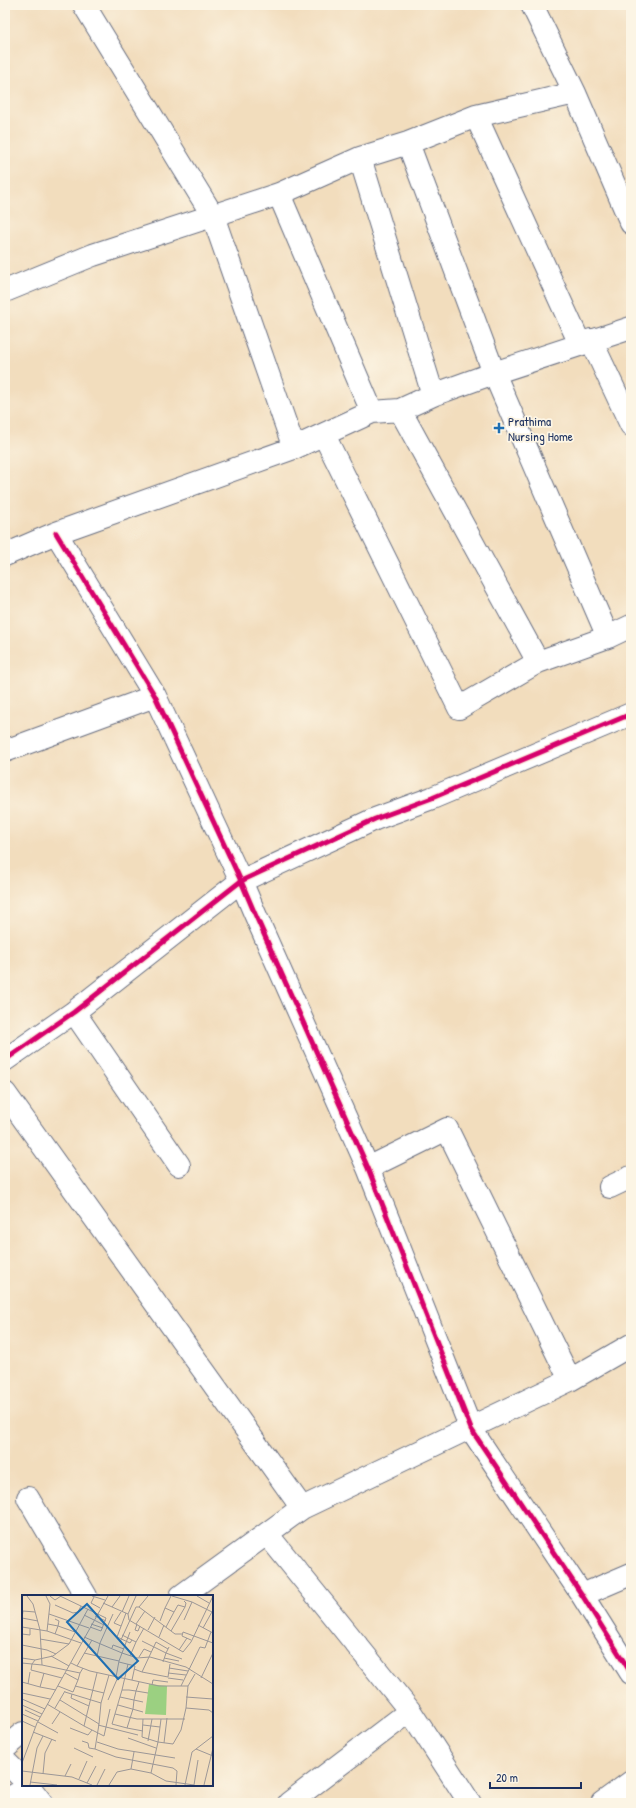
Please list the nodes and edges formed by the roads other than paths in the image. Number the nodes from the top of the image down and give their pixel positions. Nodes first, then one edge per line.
1 (84, 5) edge
2 (532, 5) edge
3 (575, 93) junction
4 (476, 116) junction
5 (408, 143) junction
6 (360, 158) junction
7 (278, 194) junction
8 (213, 216) junction
9 (631, 223) edge
10 (5, 291) edge
11 (631, 328) edge
12 (586, 342) junction
13 (494, 373) junction
14 (433, 395) junction
15 (400, 410) junction
16 (372, 412) junction
17 (631, 425) edge
18 (324, 435) junction
19 (294, 448) junction
20 (56, 534) junction
21 (5, 555) edge
22 (631, 626) edge
23 (608, 638) junction
24 (538, 662) junction
25 (155, 696) junction
26 (631, 714) edge
27 (5, 751) edge
28 (242, 881) junction
29 (74, 1012) junction
30 (5, 1060) edge
31 (5, 1093) edge
32 (179, 1165) dead end
33 (368, 1168) junction
34 (631, 1177) edge
35 (610, 1188) dead end
36 (631, 1345) edge
37 (570, 1380) junction
38 (471, 1429) junction
39 (28, 1498) dead end
40 (302, 1508) junction
41 (267, 1534) junction
42 (631, 1574) edge
43 (85, 1595) edge
44 (182, 1595) edge
45 (582, 1595) junction
46 (631, 1673) edge
47 (410, 1711) junction
48 (22, 1733) edge
49 (5, 1748) edge
50 (5, 1761) edge
51 (22, 1779) edge
52 (631, 1782) edge
53 (31, 1789) edge
54 (5, 1800) edge
55 (289, 1803) edge
56 (470, 1803) edge
57 (602, 1803) edge

1 - 8 street
2 - 3 street
3 - 4 street
3 - 9 street
4 - 5 street
4 - 12 street
5 - 6 street
5 - 13 street
6 - 7 street
6 - 14 street
7 - 8 street
7 - 16 street
8 - 10 street
8 - 19 street
11 - 12 street
12 - 13 street
12 - 17 street
13 - 14 street
13 - 23 street
14 - 15 street
15 - 16 street
15 - 24 street
16 - 18 street
18 - 19 street
18 - 24 street
19 - 20 street
20 - 21 street
20 - 25 street
22 - 23 street
23 - 24 street
25 - 27 street
25 - 28 street
26 - 28 street
28 - 29 street
28 - 33 street
29 - 30 street
29 - 32 street
31 - 40 street
33 - 37 street
33 - 38 street
34 - 35 street
36 - 37 street
37 - 38 street
38 - 40 street
38 - 45 street
39 - 43 street
40 - 41 street
41 - 44 street
41 - 47 street
42 - 45 street
45 - 46 street
47 - 55 street
47 - 56 street
48 - 49 street
50 - 51 street
52 - 57 street
53 - 54 street

